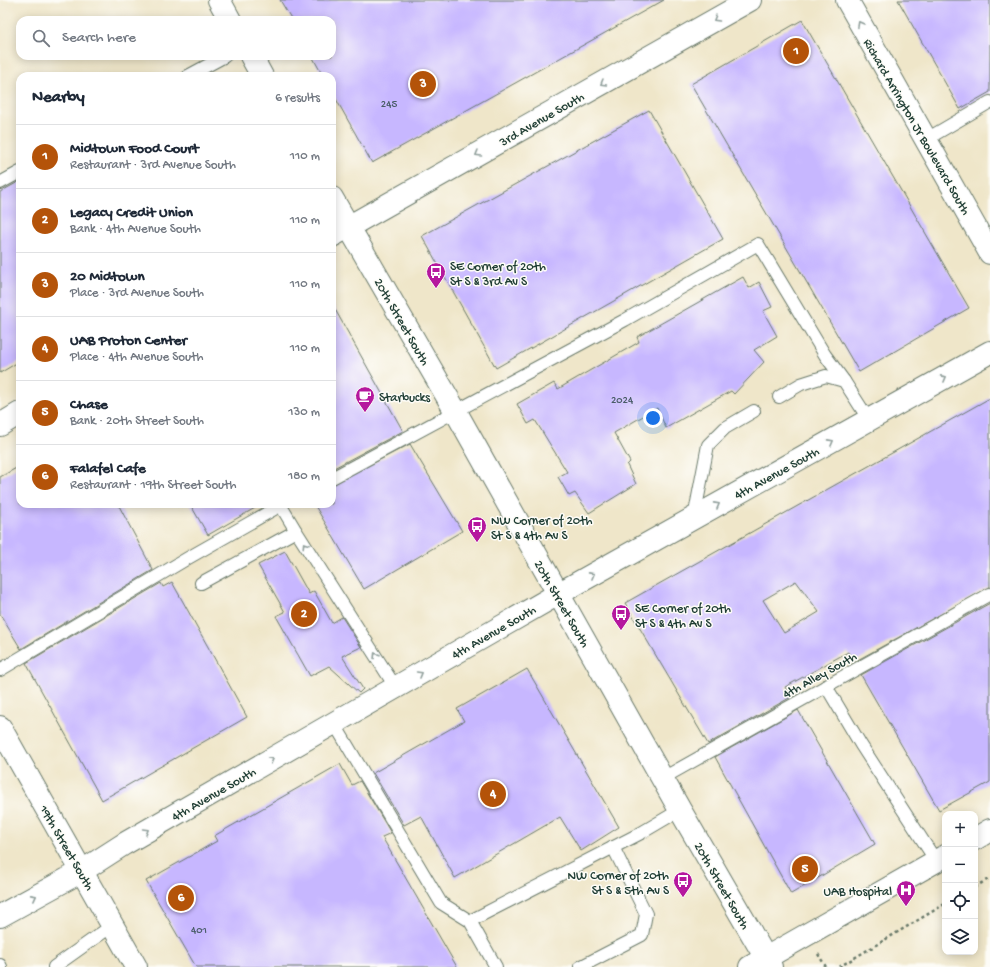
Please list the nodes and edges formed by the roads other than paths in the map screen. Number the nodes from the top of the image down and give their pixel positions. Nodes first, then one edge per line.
1 (219, 0) edge
2 (750, 0) edge
3 (847, 0) edge
4 (228, 16) edge
5 (218, 60) edge
6 (253, 60) edge
7 (195, 72) edge
8 (260, 72) edge
9 (990, 102) edge
10 (926, 140) junction
11 (16, 174) edge
12 (0, 183) edge
13 (336, 215) edge
14 (340, 232) edge
15 (990, 253) edge
16 (990, 352) edge
17 (844, 381) junction
18 (779, 396) dead end
19 (754, 411) dead end
20 (456, 412) junction
21 (16, 415) edge
22 (869, 420) junction
23 (0, 425) edge
24 (336, 476) edge
25 (277, 508) edge
26 (284, 508) edge
27 (694, 518) junction
28 (296, 531) junction
29 (202, 583) dead end
30 (558, 594) junction
31 (990, 594) edge
32 (0, 670) edge
33 (826, 686) junction
34 (396, 688) junction
35 (334, 723) junction
36 (0, 727) edge
37 (663, 778) junction
38 (680, 810) junction
39 (990, 830) edge
40 (978, 837) edge
41 (613, 847) junction
42 (941, 859) edge
43 (82, 871) junction
44 (0, 916) edge
45 (470, 921) junction
46 (112, 925) junction
47 (762, 964) edge
48 (54, 967) edge
49 (136, 967) edge
50 (496, 967) edge
51 (580, 967) edge

1 - 4 street
2 -> 14 street, 3rd Avenue South
10 -> 3 street, Richard Arrington Jr Boulevard South
5 - 7 lane
6 - 8 street
9 - 10 lane
10 - 15 street, Richard Arrington Jr Boulevard South
11 - 12 lane
13 - 14 street, 20th Street South
14 - 20 street, 20th Street South
22 -> 16 street, 4th Avenue South
17 - 18 lane
17 - 20 lane
17 - 22 lane
19 - 27 lane
20 - 24 lane
20 - 30 street, 20th Street South
21 - 23 street
27 -> 22 street, 4th Avenue South
25 - 32 lane
26 - 28 lane
30 -> 27 street, 4th Avenue South
28 - 29 lane
34 -> 28 lane
34 -> 30 street, 4th Avenue South
30 - 37 street, 20th Street South
31 - 33 lane, 4th Alley South
33 - 37 lane, 4th Alley South
33 - 42 lane
34 - 35 street, 4th Avenue South
43 -> 35 street, 4th Avenue South
35 - 45 lane
36 - 43 street, 19th Street South
37 - 38 street, 20th Street South
38 - 41 lane
38 - 47 street, 20th Street South
39 - 40 street
41 - 45 lane
41 - 51 lane
42 - 47 street
44 -> 43 street, 4th Avenue South
43 - 46 street, 19th Street South
45 - 50 lane
46 - 48 lane
46 - 49 street, 19th Street South

